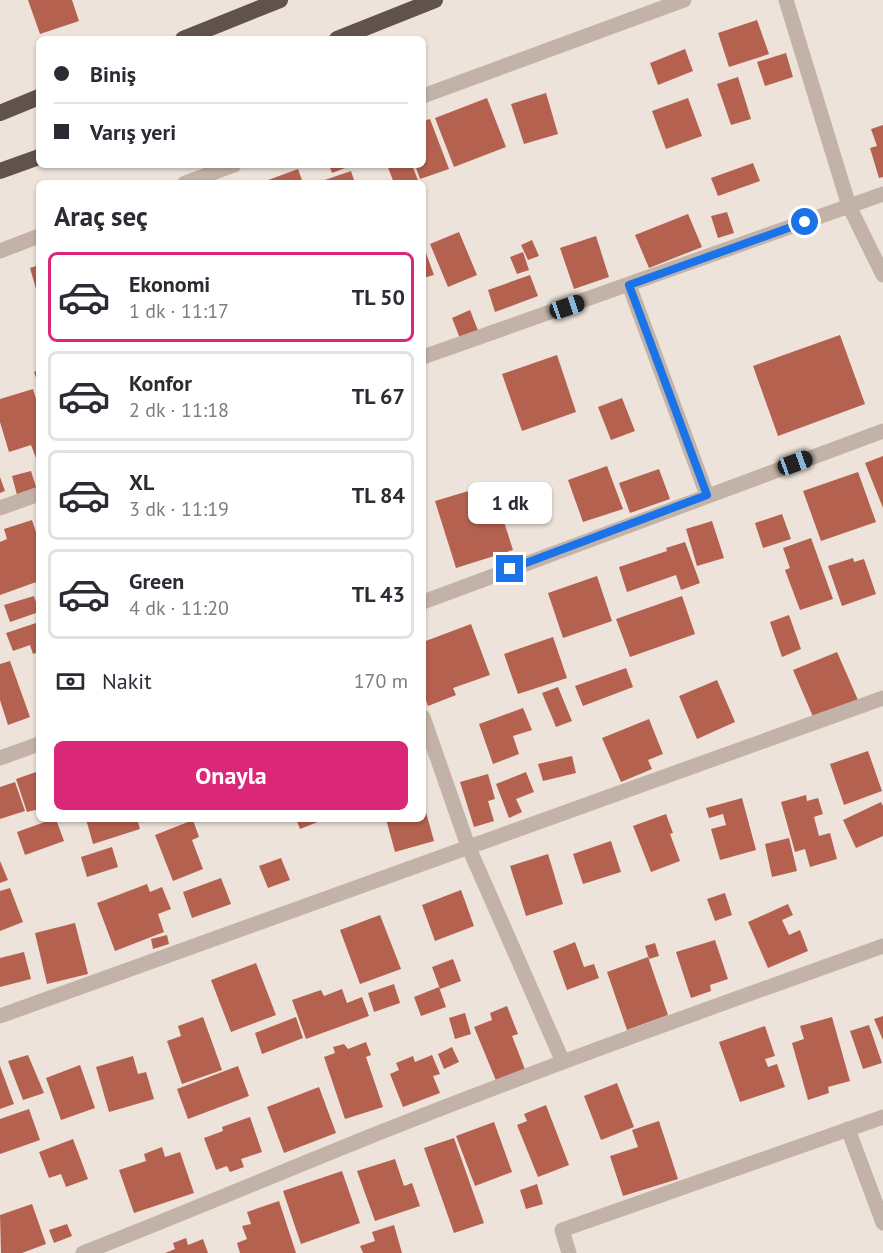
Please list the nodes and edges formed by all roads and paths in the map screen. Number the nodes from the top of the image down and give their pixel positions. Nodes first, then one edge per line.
1 (280, 0) edge
2 (435, 0) edge
3 (684, 0) edge
4 (786, 0) edge
5 (190, 36) edge
6 (345, 36) edge
7 (426, 95) edge
8 (36, 98) edge
9 (0, 113) edge
10 (36, 158) edge
11 (230, 168) edge
12 (0, 171) edge
13 (216, 178) edge
14 (883, 194) edge
15 (849, 206) junction
16 (36, 237) edge
17 (0, 251) edge
18 (883, 275) edge
19 (629, 285) junction
20 (426, 356) edge
21 (883, 431) edge
22 (36, 495) edge
23 (707, 495) junction
24 (0, 508) edge
25 (426, 601) edge
26 (883, 698) edge
27 (426, 726) edge
28 (36, 745) edge
29 (0, 758) edge
30 (468, 846) junction
31 (883, 946) edge
32 (0, 1016) edge
33 (563, 1062) junction
34 (883, 1117) edge
35 (848, 1129) junction
36 (883, 1223) edge
37 (83, 1253) edge
38 (569, 1253) edge

1 - 5 highway
2 - 6 highway
3 - 7 street
4 - 15 street
8 - 9 highway
10 - 12 highway
11 - 13 street
14 - 15 street
15 - 18 street
15 - 19 street
16 - 17 street
19 - 20 street
19 - 23 street
21 - 23 street
22 - 24 street
23 - 25 street
26 - 30 street
27 - 30 street
28 - 29 street
30 - 32 street
30 - 33 street
31 - 33 street
33 - 37 street
34 - 35 street
35 - 36 street
35 - 38 street

